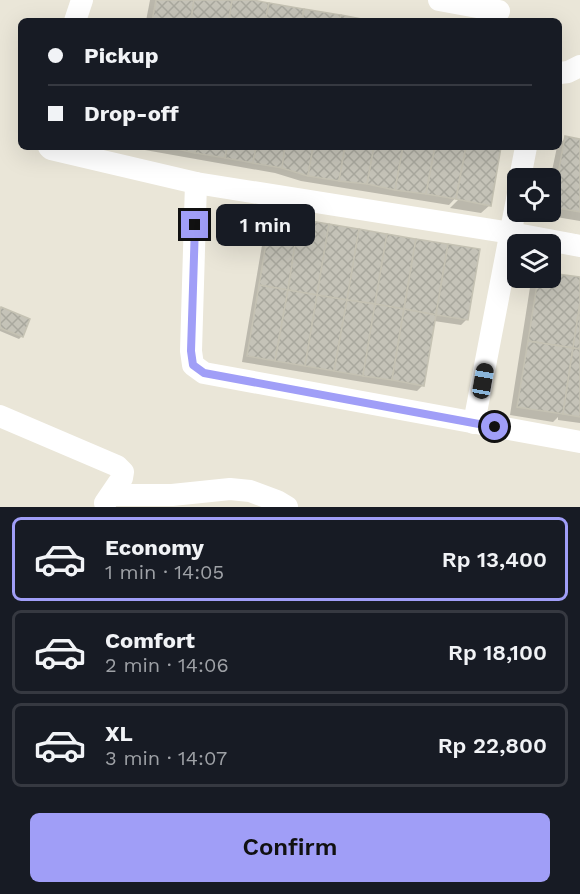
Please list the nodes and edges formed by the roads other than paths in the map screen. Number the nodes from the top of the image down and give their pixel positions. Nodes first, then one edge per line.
1 (82, 0) edge
2 (439, 0) edge
3 (500, 11) edge
4 (76, 18) edge
5 (580, 66) edge
6 (562, 73) edge
7 (55, 150) edge
8 (525, 150) edge
9 (522, 168) edge
10 (196, 183) junction
11 (513, 222) edge
12 (511, 233) junction
13 (580, 246) edge
14 (0, 416) edge
15 (474, 423) junction
16 (580, 442) edge
17 (107, 501) edge
18 (287, 507) edge

1 - 4 street
2 - 3 street
5 - 6 street
7 - 10 street
8 - 9 street
10 - 12 street
10 - 15 street
11 - 12 street
12 - 13 street
12 - 15 street
14 - 17 street
15 - 16 street
17 - 18 street

